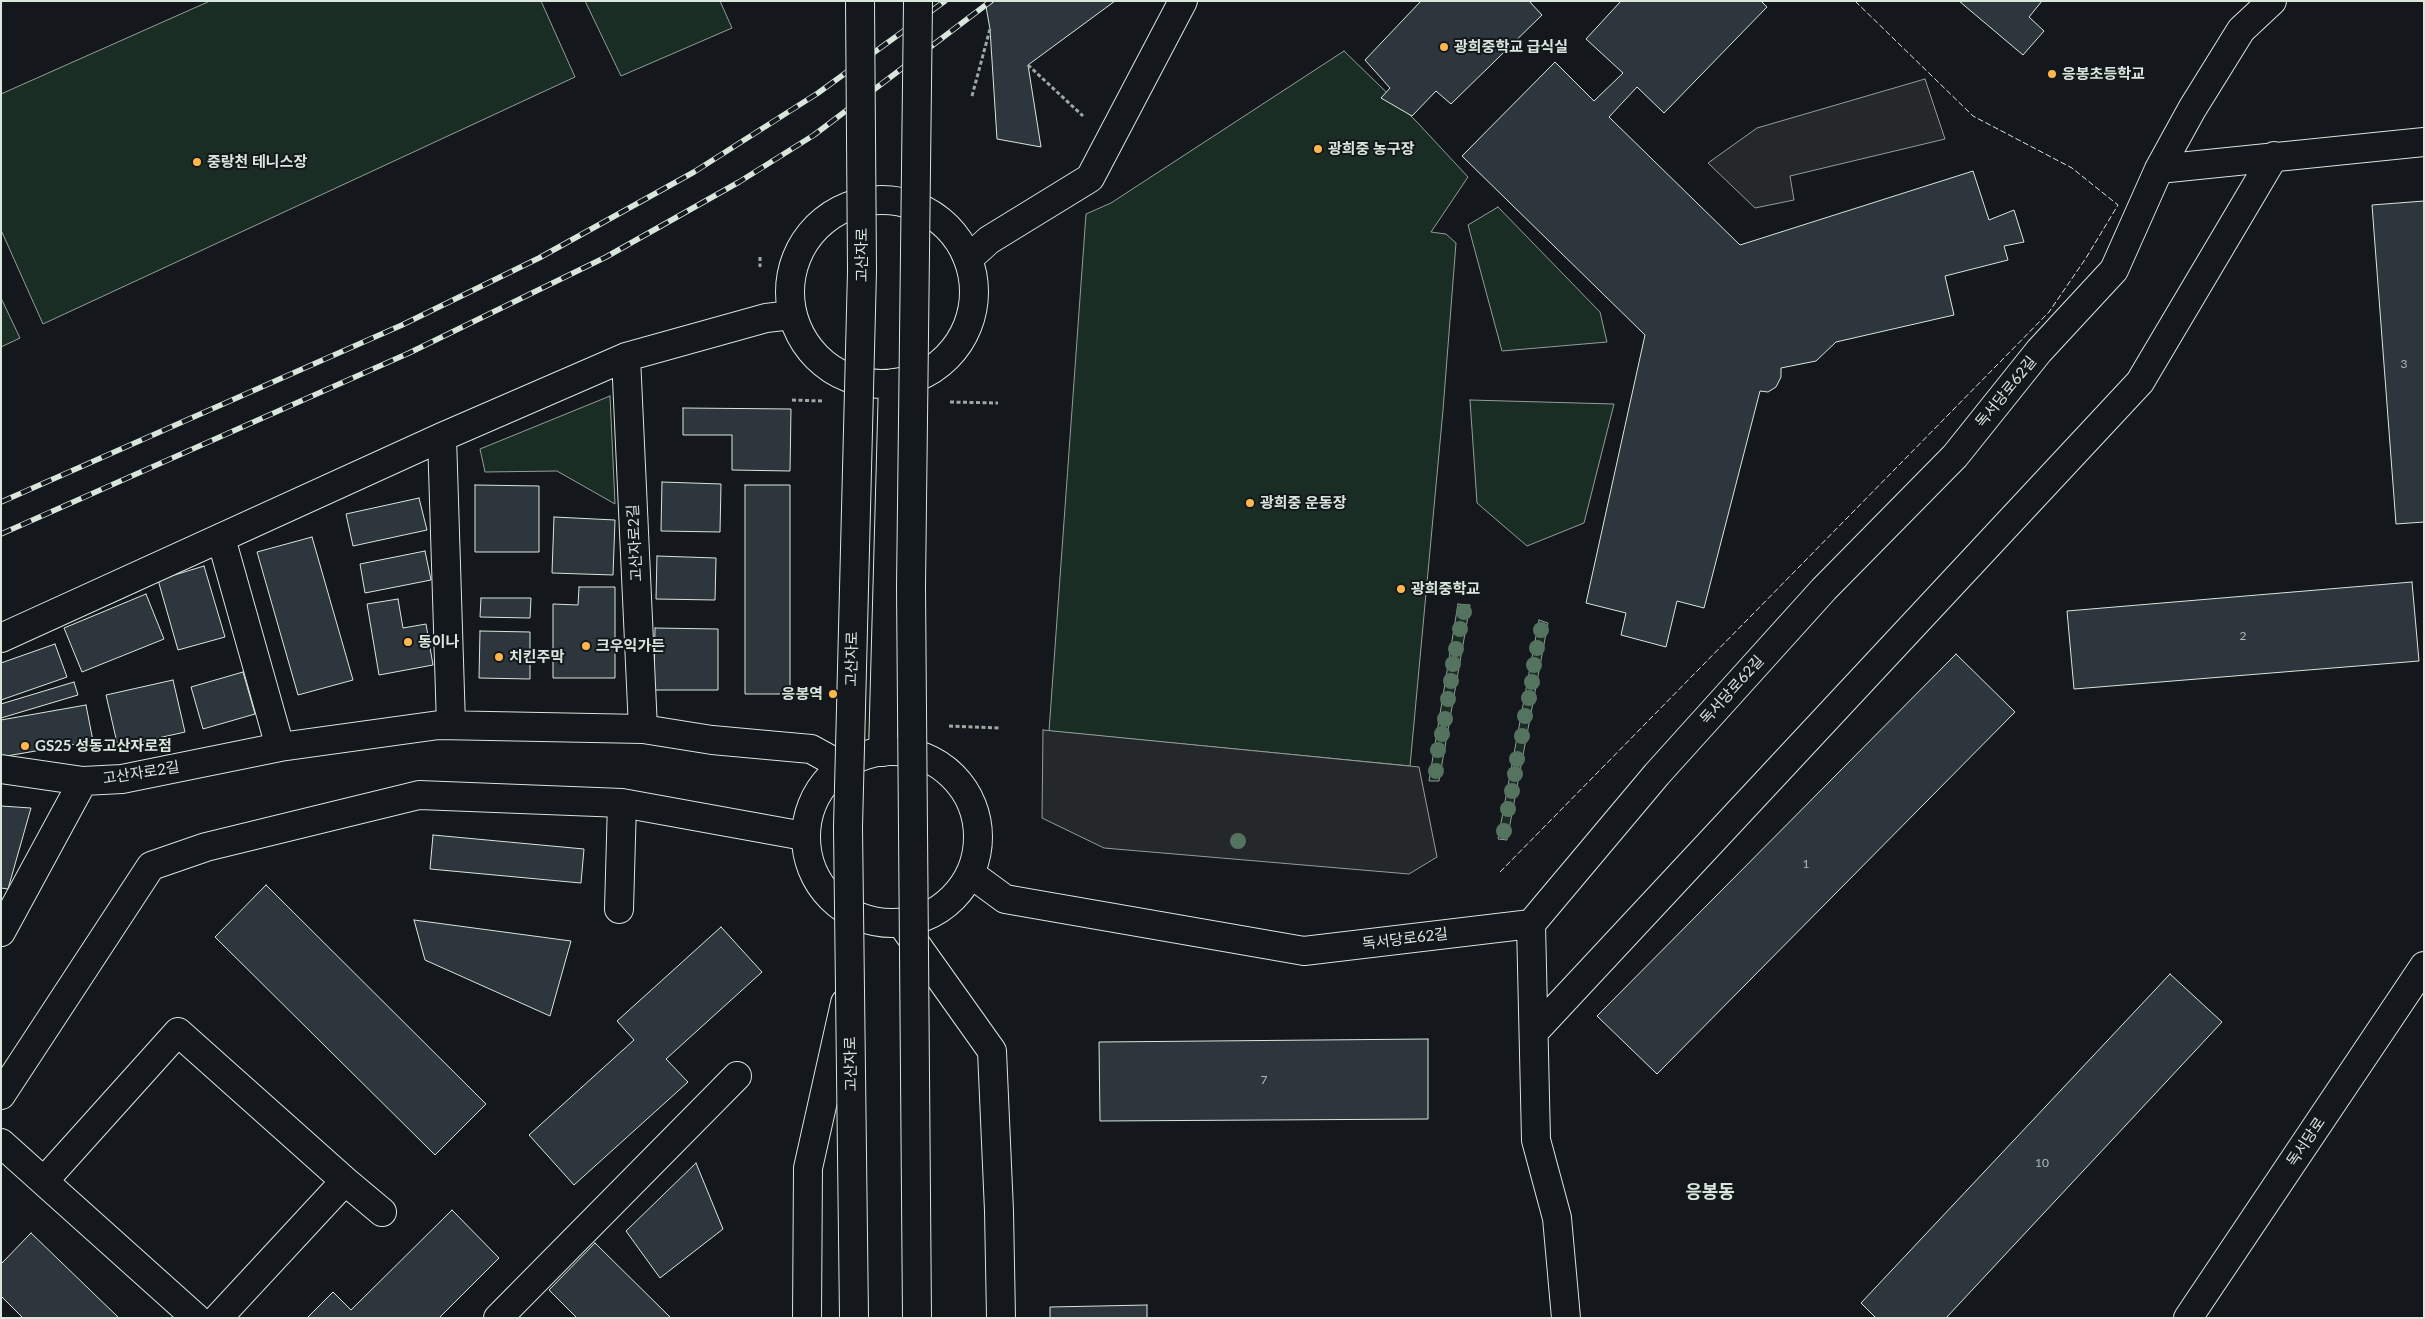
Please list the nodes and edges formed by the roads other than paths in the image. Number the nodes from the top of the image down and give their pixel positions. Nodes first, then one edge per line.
1 (860, 1) edge
2 (918, 1) edge
3 (1183, 1) edge
4 (2272, 1) edge
5 (2424, 142) edge
6 (2274, 156) junction
7 (2159, 169) junction
8 (968, 260) junction
9 (792, 315) junction
10 (626, 357) junction
11 (893, 383) junction
12 (442, 437) junction
13 (221, 538) junction
14 (1, 638) edge
15 (451, 725) junction
16 (643, 728) junction
17 (280, 747) junction
18 (883, 752) junction
19 (842, 766) junction
20 (1, 769) edge
21 (82, 781) junction
22 (622, 803) junction
23 (804, 836) junction
24 (971, 874) junction
25 (619, 909) dead end
26 (864, 919) junction
27 (901, 924) junction
28 (1531, 924) junction
29 (1, 932) edge
30 (2424, 966) edge
31 (1534, 1032) junction
32 (738, 1076) dead end
33 (1, 1095) edge
34 (1, 1143) edge
35 (44, 1181) junction
36 (345, 1181) junction
37 (382, 1212) dead end
38 (196, 1318) edge
39 (218, 1318) edge
40 (498, 1318) edge
41 (807, 1318) edge
42 (854, 1318) edge
43 (917, 1318) edge
44 (1001, 1318) edge
45 (1566, 1318) edge
46 (2188, 1318) edge

1 - 42 main road, 고산자로, bridge
2 - 43 main road, bridge
3 - 8 main road
4 - 7 main road, 독서당로62길
5 - 6 main road
6 - 7 main road
6 - 31 main road
7 - 28 main road, 독서당로62길
8 - 9 main road
8 - 11 main road
9 - 10 main road
9 - 11 main road
10 - 12 main road
10 - 16 main road, 고산자로2길
11 - 18 main road
12 - 13 main road
12 - 15 main road
13 - 14 main road
13 - 17 main road
15 - 16 main road, 고산자로2길
15 - 17 main road, 고산자로2길
16 - 19 main road, 고산자로2길
17 - 21 main road, 고산자로2길
18 - 19 main road
18 - 24 main road
19 - 23 main road
20 - 21 main road, 고산자로2길
21 - 29 main road
22 - 23 main road
22 - 25 main road
22 - 33 main road
23 - 26 main road
24 - 27 main road
24 - 28 main road, 독서당로62길
26 - 27 main road
26 - 41 main road
27 - 44 main road
28 - 31 main road
30 - 46 main road, 독서당로
31 - 45 main road
32 - 40 main road
34 - 35 main road
35 - 36 main road
35 - 38 main road
36 - 37 main road
36 - 39 main road

